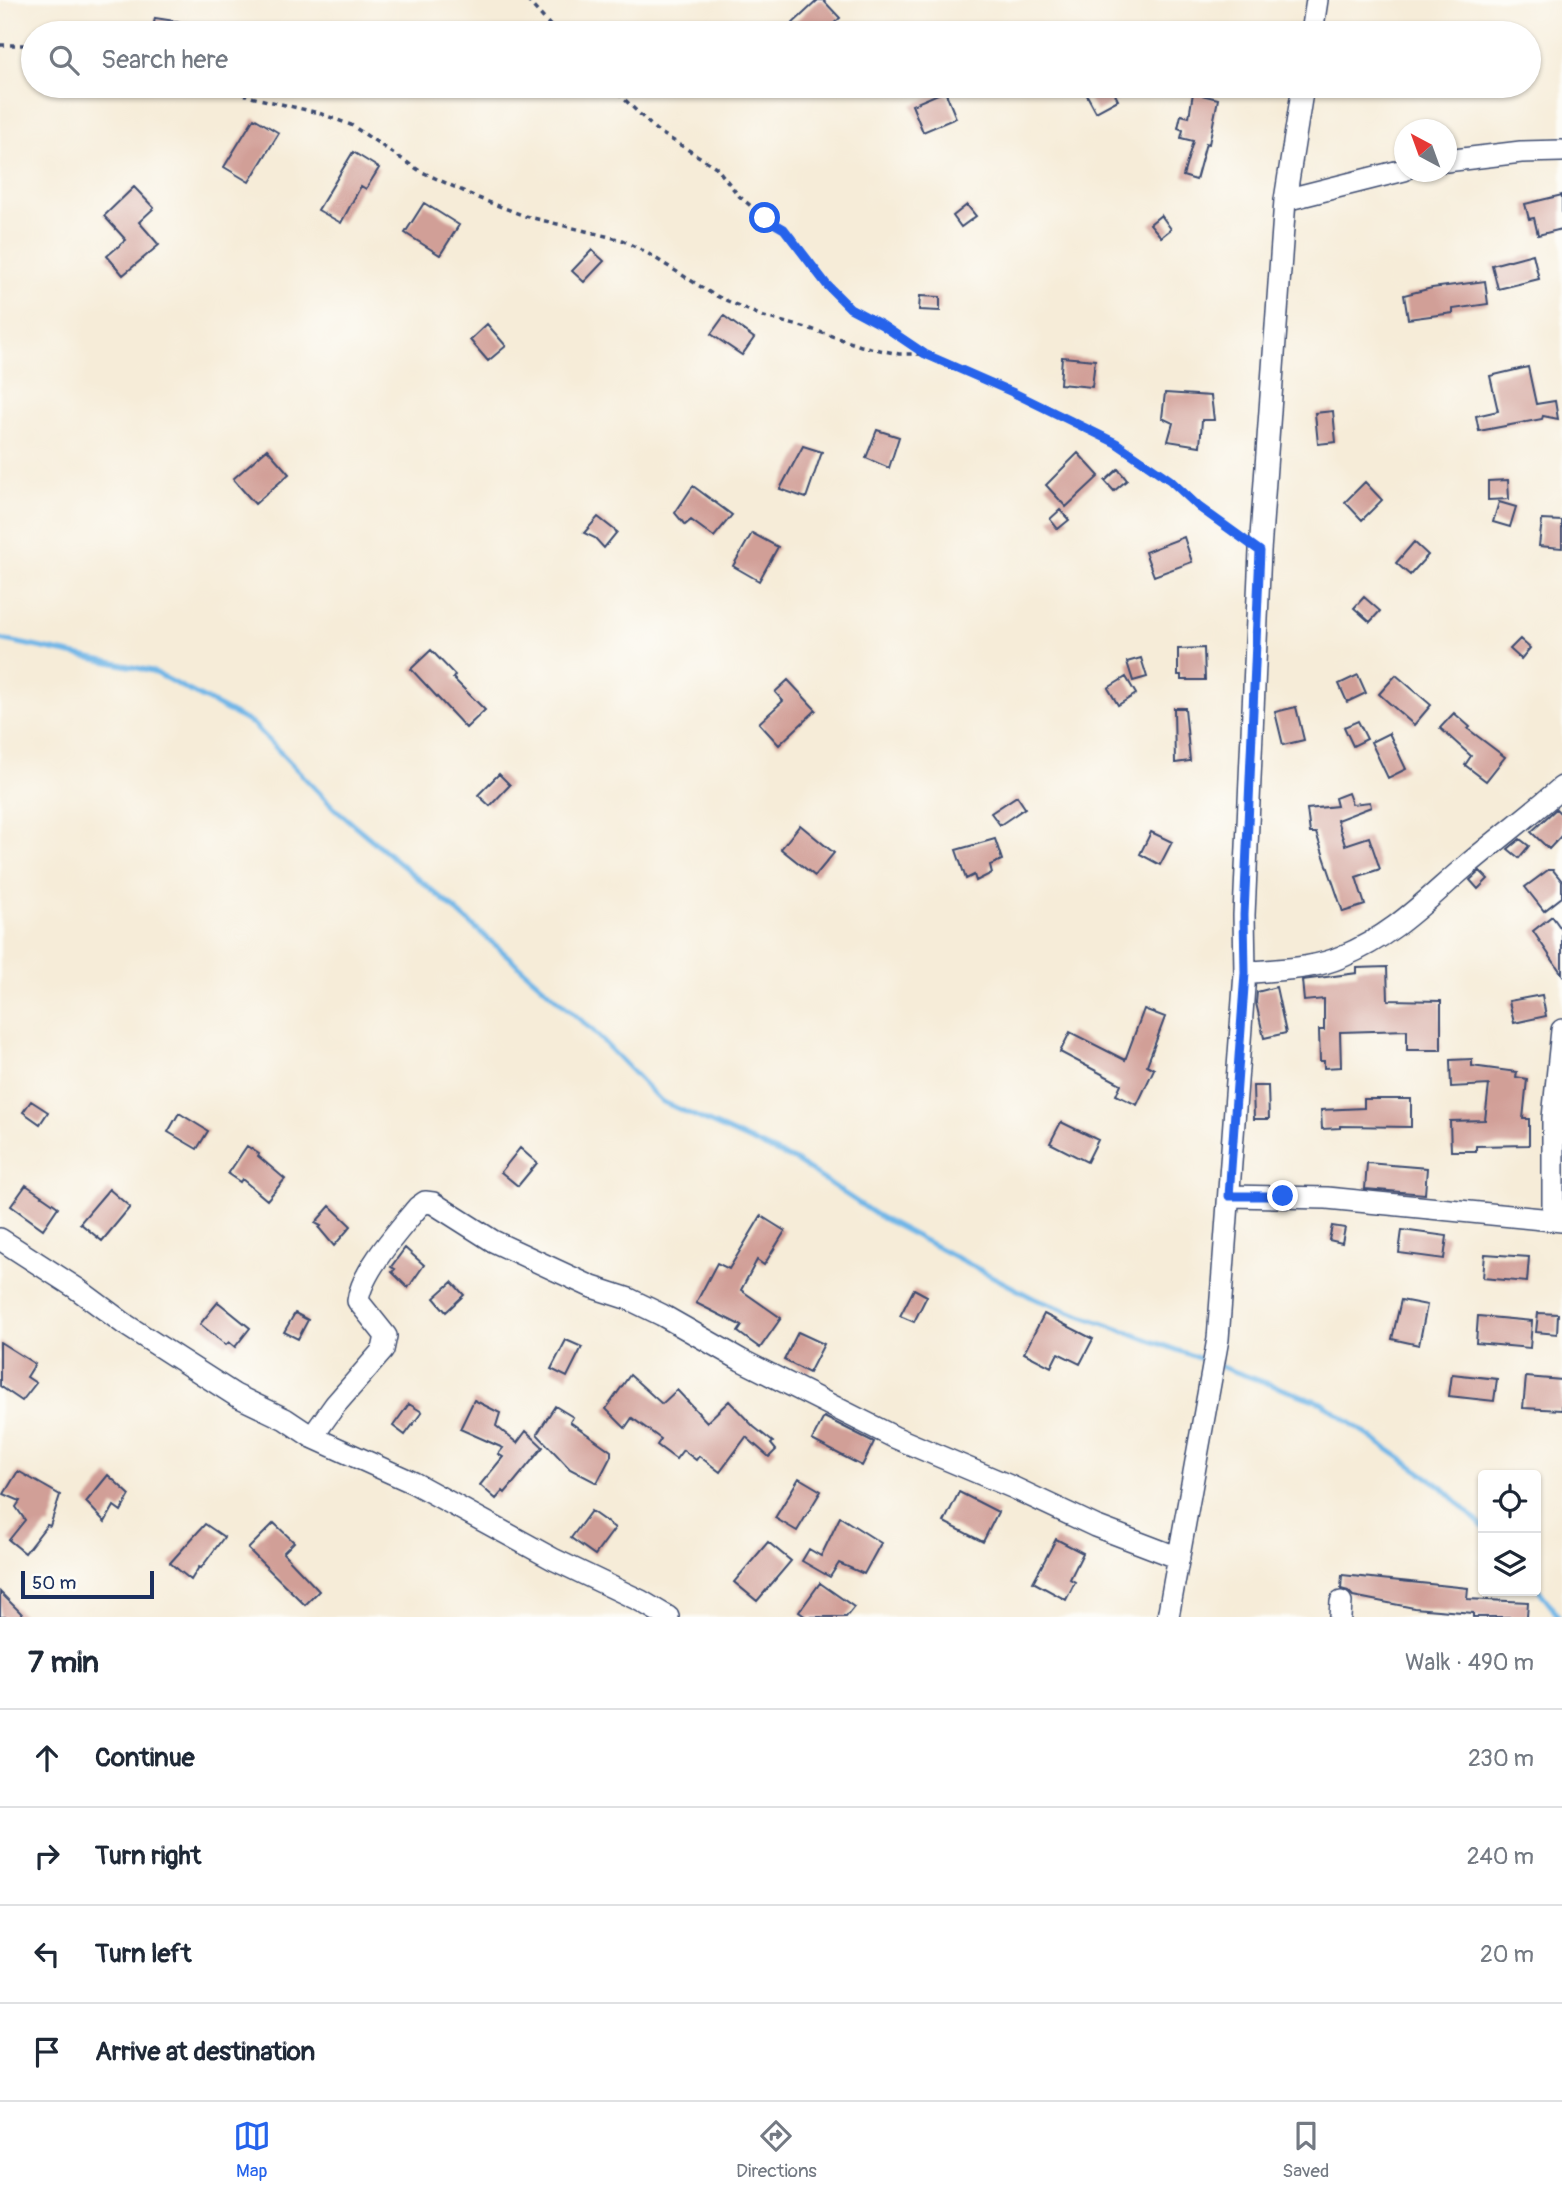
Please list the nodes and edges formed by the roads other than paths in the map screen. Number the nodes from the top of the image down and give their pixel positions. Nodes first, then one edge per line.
1 (1317, 0) edge
2 (1314, 21) edge
3 (1301, 98) edge
4 (1562, 151) edge
5 (1457, 160) edge
6 (1394, 173) edge
7 (1285, 200) junction
8 (1559, 794) edge
9 (1245, 973) junction
10 (1562, 1030) edge
11 (1229, 1196) junction
12 (1558, 1221) edge
13 (0, 1239) edge
14 (312, 1437) junction
15 (1180, 1559) junction
16 (668, 1617) edge
17 (1168, 1617) edge

1 - 2 street
3 - 7 street
4 - 5 street
6 - 7 street
7 - 9 street
8 - 9 street
9 - 11 street
10 - 12 street
11 - 12 street
11 - 15 street
13 - 14 street
14 - 15 street
14 - 16 street
15 - 17 street

